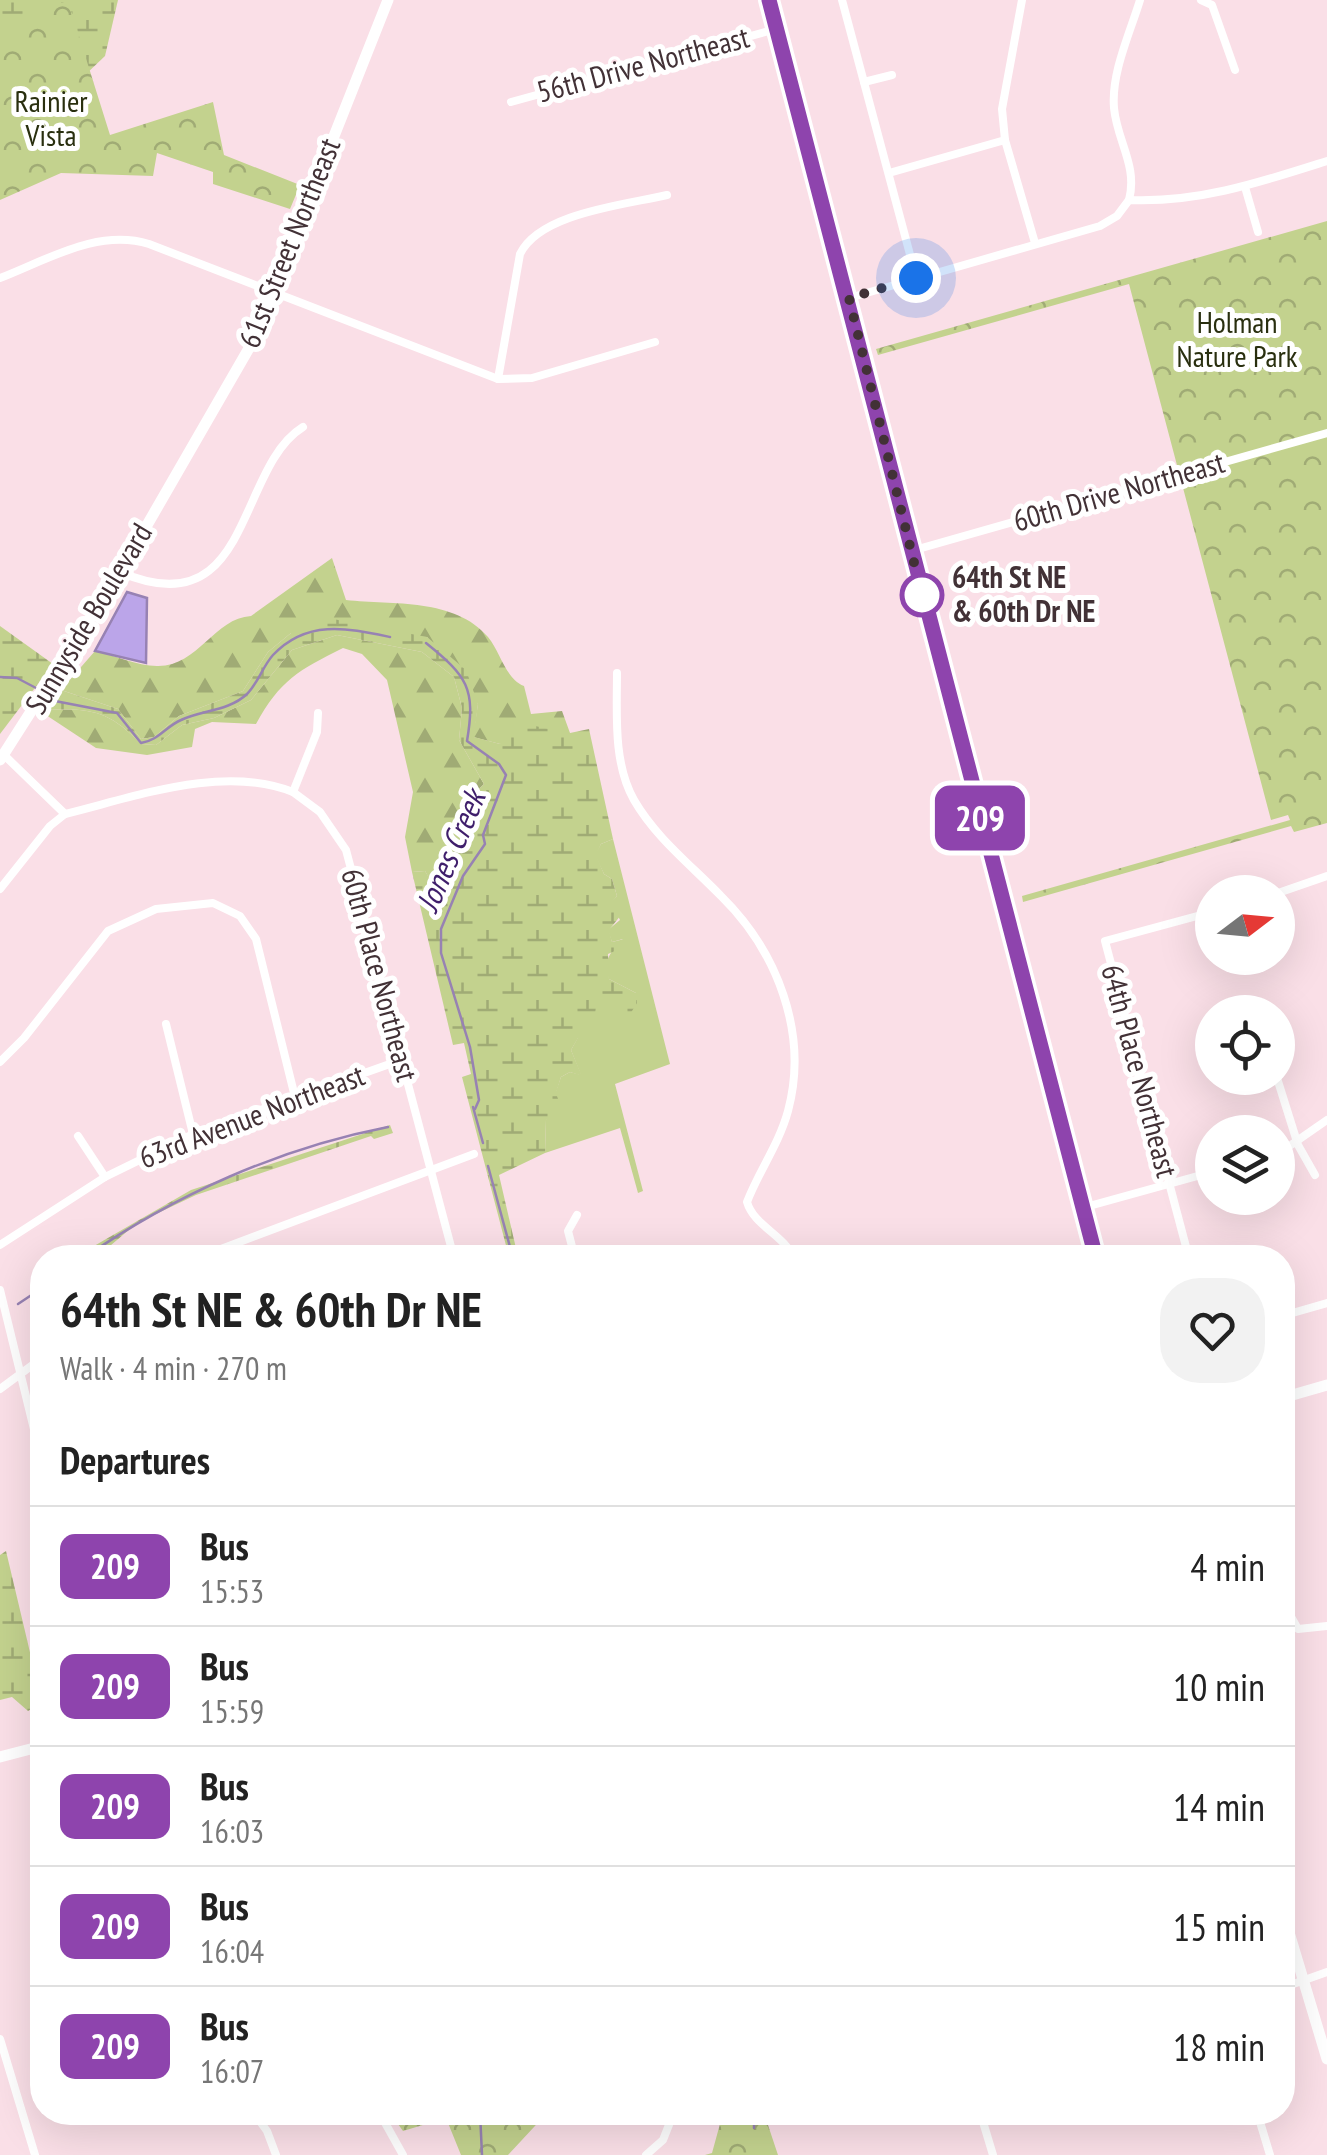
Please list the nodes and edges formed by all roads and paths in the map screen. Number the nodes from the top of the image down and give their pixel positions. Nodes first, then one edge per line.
1 (388, 0) edge
2 (768, 0) edge
3 (842, 0) edge
4 (1022, 0) edge
5 (1140, 0) edge
6 (1201, 0) edge
7 (776, 29) junction
8 (1235, 70) dead end
9 (892, 75) dead end
10 (864, 82) junction
11 (510, 102) dead end
12 (1005, 140) junction
13 (1327, 161) edge
14 (888, 173) junction
15 (1245, 188) junction
16 (667, 195) dead end
17 (1129, 200) junction
18 (1258, 232) dead end
19 (1035, 243) junction
20 (0, 278) edge
21 (916, 278) junction
22 (272, 295) junction
23 (849, 298) junction
24 (655, 342) dead end
25 (498, 379) junction
26 (303, 427) dead end
27 (1327, 433) edge
28 (174, 476) joint
29 (911, 551) junction
30 (120, 572) junction
31 (617, 673) dead end
32 (318, 713) dead end
33 (2, 758) edge
34 (293, 792) junction
35 (65, 814) junction
36 (1327, 876) edge
37 (0, 888) edge
38 (1295, 888) edge
39 (1195, 917) edge
40 (166, 1024) dead end
41 (401, 1060) junction
42 (0, 1062) edge
43 (1282, 1095) edge
44 (295, 1098) junction
45 (1327, 1120) edge
46 (193, 1134) junction
47 (78, 1136) dead end
48 (1298, 1144) junction
49 (1295, 1146) edge
50 (474, 1154) dead end
51 (431, 1169) junction
52 (1315, 1175) dead end
53 (1195, 1177) edge
54 (105, 1178) junction
55 (1168, 1184) junction
56 (1082, 1208) junction
57 (578, 1215) dead end
58 (229, 1245) edge
59 (451, 1245) edge
60 (572, 1245) edge
61 (788, 1245) edge
62 (1092, 1245) edge
63 (1185, 1245) edge
64 (0, 1246) edge
65 (0, 1290) edge
66 (1327, 1304) edge
67 (1295, 1313) edge
68 (30, 1367) edge
69 (20, 1374) junction
70 (1327, 1386) edge
71 (0, 1389) edge
72 (1295, 1395) edge
73 (30, 1414) edge
74 (1295, 1624) edge
75 (1327, 1626) edge
76 (30, 1749) edge
77 (0, 1758) edge
78 (1295, 1952) edge
79 (1327, 1972) edge
80 (1303, 1979) junction
81 (1295, 1982) edge
82 (0, 2039) edge
83 (1327, 2059) edge
84 (261, 2125) edge
85 (386, 2125) edge
86 (669, 2125) edge
87 (984, 2125) edge
88 (1261, 2125) edge
89 (35, 2155) edge
90 (276, 2155) edge
91 (403, 2155) edge
92 (646, 2155) edge
93 (993, 2155) edge
94 (1270, 2155) edge

1 - 22 main road, 61st Street Northeast
2 - 7 main road
3 - 10 street
4 - 12 street
5 - 17 street
6 - 8 street
7 - 11 street, 56th Drive Northeast
7 - 23 main road
9 - 10 street
10 - 14 street
12 - 14 street
12 - 19 street
13 - 15 street
14 - 21 street
15 - 17 street
15 - 18 street
16 - 25 street
17 - 19 street
19 - 21 street
20 - 22 street
21 - 23 street
22 - 25 street
22 - 28 main road, 61st Street Northeast
23 - 29 main road
24 - 25 street
26 - 30 street
27 - 29 street, 60th Drive Northeast
28 - 30 main road, Sunnyside Boulevard
29 - 56 main road
30 - 33 main road, Sunnyside Boulevard
31 - 61 street
32 - 34 street
33 - 35 street
34 - 35 street
34 - 41 street, 60th Place Northeast
35 - 37 street
36 - 38 street
39 - 55 street, 64th Place Northeast
40 - 46 street
41 - 44 street, 63rd Avenue Northeast
41 - 51 street, 60th Place Northeast
42 - 44 street
43 - 48 street
44 - 46 street, 63rd Avenue Northeast
45 - 48 street
46 - 54 street, 63rd Avenue Northeast
47 - 54 street, 63rd Avenue Northeast
48 - 49 street
48 - 52 street
50 - 51 street
51 - 58 street
51 - 59 street, 60th Place Northeast
53 - 55 street
54 - 64 street, 63rd Avenue Northeast
55 - 56 street
55 - 63 street, 64th Place Northeast
56 - 62 main road
57 - 60 street
65 - 69 street
66 - 67 street
68 - 69 street
69 - 71 street
69 - 73 street
70 - 72 main road
74 - 75 street
76 - 77 main road
78 - 80 main road
79 - 80 street
80 - 81 street
80 - 83 main road
82 - 89 street
84 - 90 street
85 - 91 street
86 - 92 street
87 - 93 street
88 - 94 street

